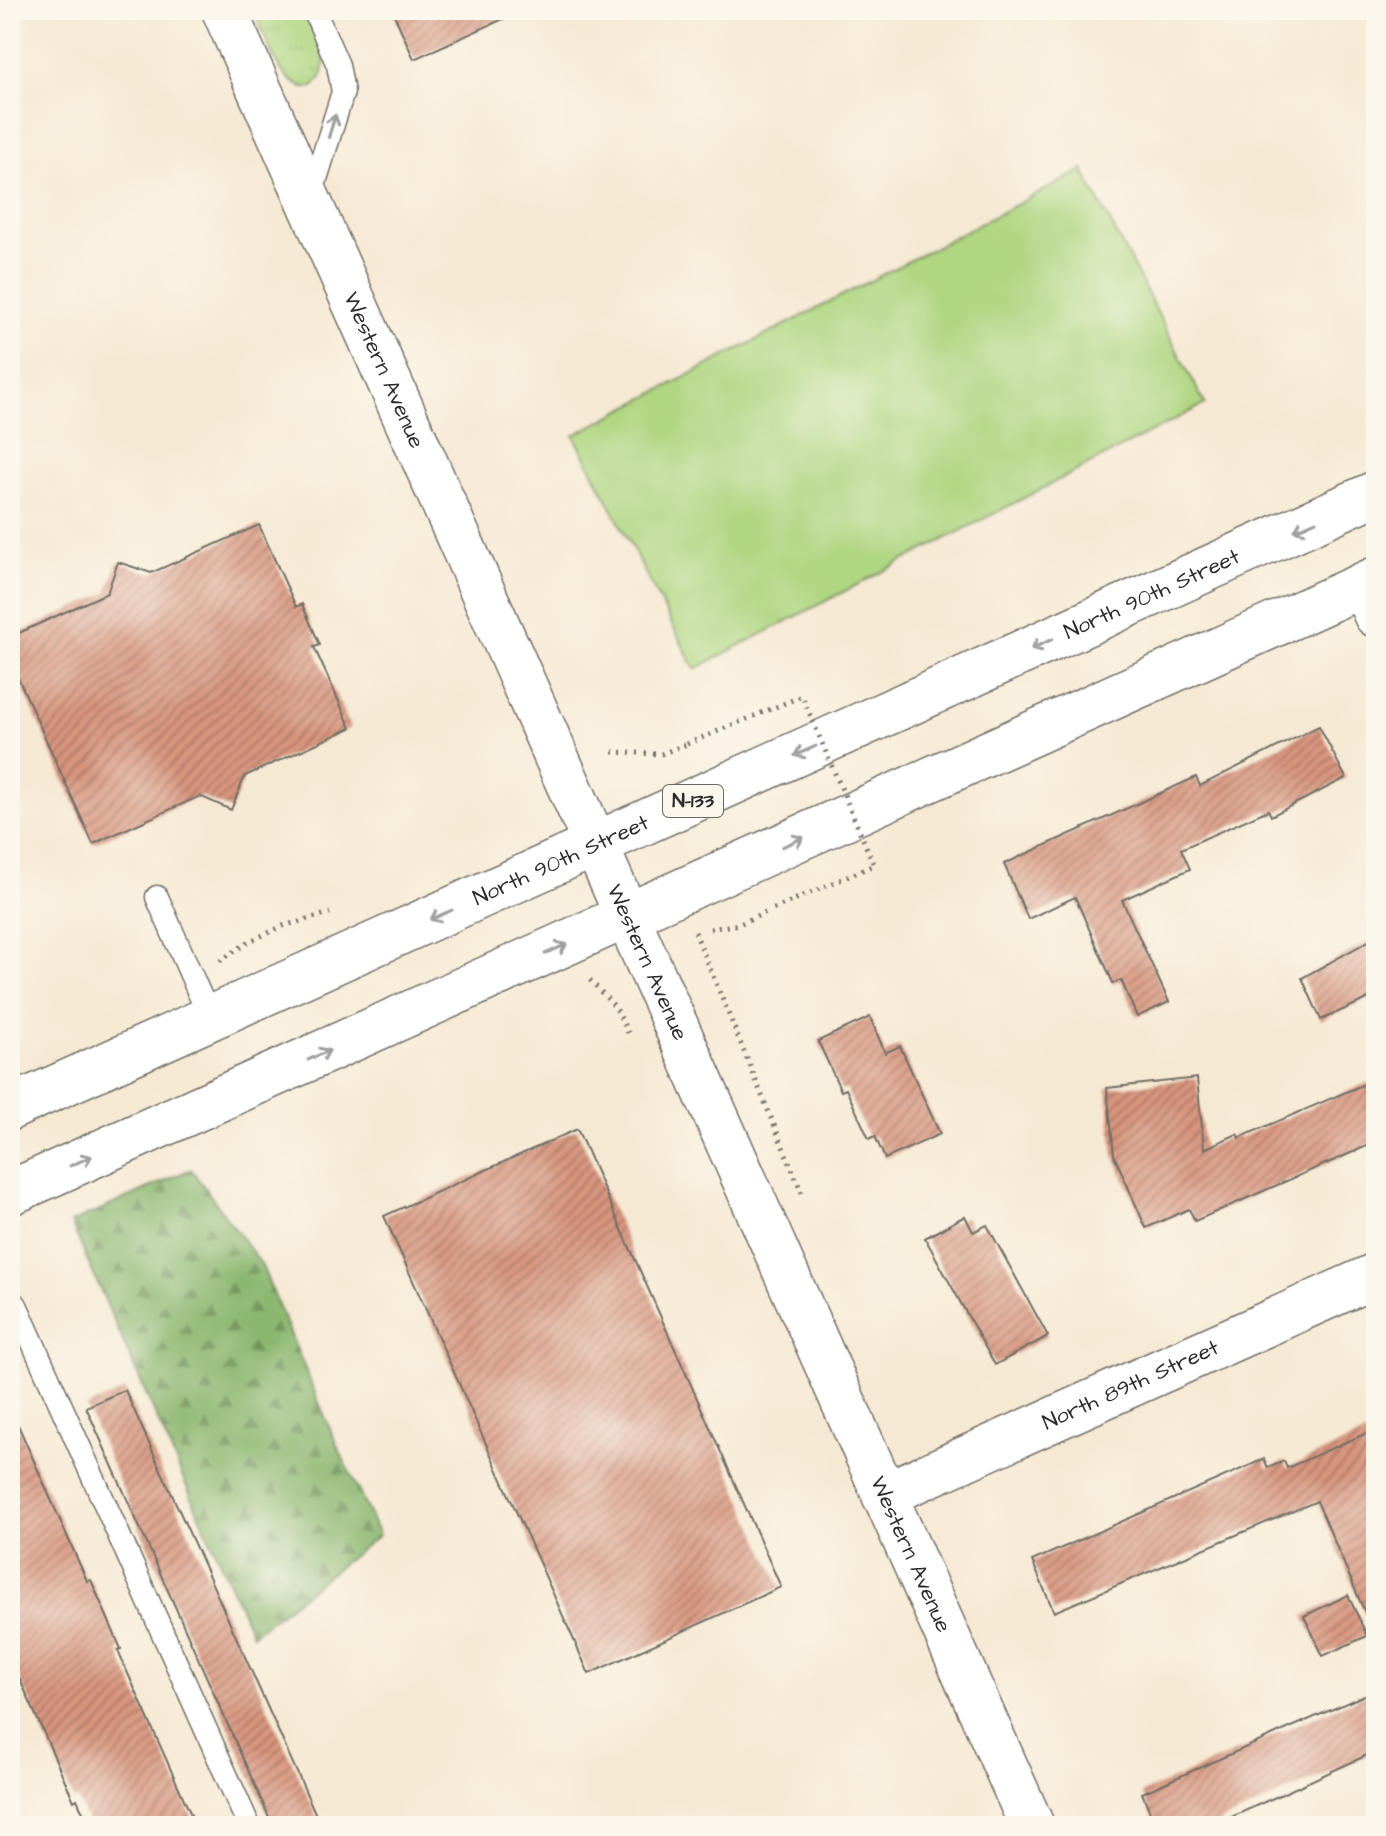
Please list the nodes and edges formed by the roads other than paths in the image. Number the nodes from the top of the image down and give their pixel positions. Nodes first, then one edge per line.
1 (224, 10) edge
2 (314, 10) edge
3 (309, 200) junction
4 (1376, 493) edge
5 (1372, 593) edge
6 (595, 845) junction
7 (157, 897) dead end
8 (627, 917) junction
9 (210, 1018) junction
10 (10, 1108) edge
11 (10, 1193) edge
12 (1376, 1275) edge
13 (10, 1303) edge
14 (884, 1495) junction
15 (249, 1826) edge
16 (1032, 1826) edge

1 - 3 main road, Western Avenue
3 -> 2 lane
3 - 6 main road, Western Avenue
4 -> 6 main road, North 90th Street / N-133
8 -> 5 main road
6 - 8 main road, Western Avenue
6 -> 9 main road, North 90th Street / N-133
7 - 9 lane
11 -> 8 main road
8 - 14 main road, Western Avenue
9 - 10 main road, North 90th Street / N-133
12 - 14 main road, North 89th Street
13 - 15 lane
14 - 16 main road, Western Avenue

